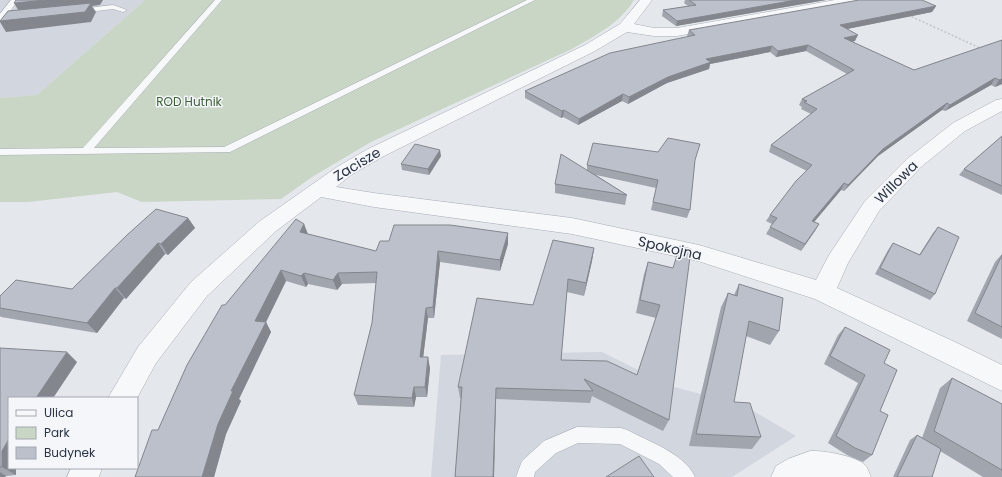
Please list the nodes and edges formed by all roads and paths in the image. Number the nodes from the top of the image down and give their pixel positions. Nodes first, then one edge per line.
1 (15, 0) edge
2 (219, 0) edge
3 (532, 0) edge
4 (646, 0) edge
5 (857, 0) edge
6 (123, 10) dead end
7 (68, 12) edge
8 (903, 13) edge
9 (3, 19) edge
10 (625, 27) junction
11 (988, 52) edge
12 (1002, 104) edge
13 (86, 150) junction
14 (0, 152) edge
15 (317, 190) junction
16 (823, 292) junction
17 (1002, 379) edge
18 (123, 397) edge
19 (525, 477) edge
20 (686, 477) edge
21 (787, 477) edge
22 (856, 477) edge

1 - 9 lane
2 - 13 lane
3 - 13 lane
4 - 10 street, Zacisze
5 - 10 street
6 - 7 lane
8 - 11 path
10 - 15 street, Zacisze
12 - 16 street, Willowa
13 - 14 lane
15 - 16 street, Spokojna
15 - 18 street, Zacisze
16 - 17 street, Spokojna
19 - 20 lane
21 - 22 street

